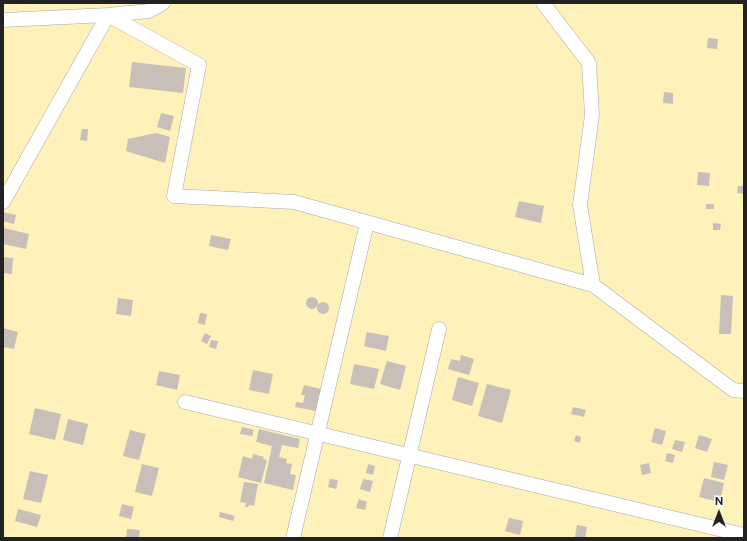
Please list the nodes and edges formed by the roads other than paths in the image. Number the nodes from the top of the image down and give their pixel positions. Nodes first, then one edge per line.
1 (163, 3) edge
2 (543, 3) edge
3 (108, 16) junction
4 (3, 20) edge
5 (3, 202) edge
6 (368, 223) junction
7 (593, 285) junction
8 (440, 329) dead end
9 (744, 392) edge
10 (185, 402) dead end
11 (317, 434) junction
12 (410, 456) junction
13 (744, 535) edge
14 (293, 538) edge
15 (390, 538) edge

1 - 3 street
2 - 7 street
3 - 4 street
3 - 5 street
3 - 6 street
6 - 7 street
6 - 11 street
7 - 9 street
8 - 12 street
10 - 11 street
11 - 12 street
11 - 14 street
12 - 13 street
12 - 15 street

